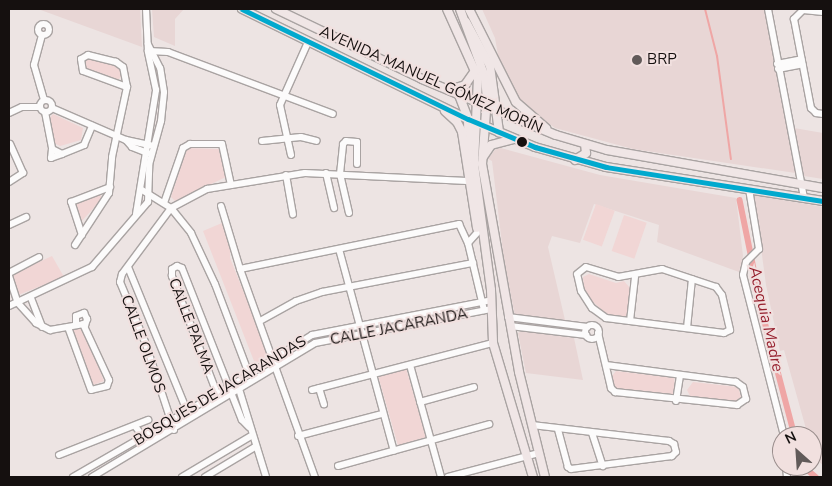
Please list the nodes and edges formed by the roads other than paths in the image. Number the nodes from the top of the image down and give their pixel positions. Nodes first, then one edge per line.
1 (146, 9) edge
2 (242, 9) edge
3 (276, 9) edge
4 (446, 9) edge
5 (456, 9) edge
6 (469, 9) edge
7 (768, 9) edge
8 (461, 12) edge
9 (823, 12) edge
10 (300, 21) junction
11 (323, 32) junction
12 (293, 34) junction
13 (42, 35) dead end
14 (308, 42) junction
15 (150, 49) junction
16 (802, 62) junction
17 (777, 67) junction
18 (476, 69) junction
19 (127, 88) junction
20 (449, 90) junction
21 (284, 95) junction
22 (459, 95) junction
23 (44, 99) junction
24 (433, 102) junction
25 (483, 106) junction
26 (40, 107) junction
27 (52, 108) junction
28 (495, 111) junction
29 (45, 112) junction
30 (9, 113) edge
31 (332, 114) dead end
32 (823, 114) edge
33 (468, 119) junction
34 (480, 124) junction
35 (92, 126) junction
36 (499, 132) junction
37 (556, 135) junction
38 (118, 137) junction
39 (287, 137) junction
40 (516, 139) junction
41 (126, 140) junction
42 (262, 141) dead end
43 (317, 142) dead end
44 (10, 144) dead end
45 (585, 144) junction
46 (150, 145) junction
47 (607, 150) junction
48 (148, 153) junction
49 (291, 156) dead end
50 (575, 160) junction
51 (357, 164) dead end
52 (482, 164) junction
53 (600, 166) junction
54 (326, 173) junction
55 (340, 174) junction
56 (286, 176) junction
57 (467, 181) junction
58 (9, 182) edge
59 (231, 185) junction
60 (801, 185) junction
61 (110, 187) junction
62 (748, 188) junction
63 (823, 188) edge
64 (142, 190) junction
65 (150, 194) junction
66 (804, 198) junction
67 (823, 201) edge
68 (164, 203) junction
69 (221, 206) dead end
70 (171, 208) junction
71 (334, 208) dead end
72 (349, 213) dead end
73 (293, 214) dead end
74 (481, 214) junction
75 (136, 216) junction
76 (26, 217) dead end
77 (9, 225) edge
78 (478, 232) junction
79 (82, 235) junction
80 (493, 238) junction
81 (468, 243) junction
82 (75, 245) dead end
83 (339, 249) junction
84 (39, 258) dead end
85 (473, 263) junction
86 (128, 267) junction
87 (240, 269) junction
88 (9, 274) edge
89 (635, 276) junction
90 (692, 279) junction
91 (489, 280) junction
92 (347, 288) junction
93 (31, 298) junction
94 (492, 300) junction
95 (482, 301) junction
96 (18, 303) junction
97 (9, 306) edge
98 (488, 310) junction
99 (35, 312) junction
100 (28, 315) junction
101 (406, 315) junction
102 (604, 316) junction
103 (508, 317) junction
104 (260, 321) junction
105 (630, 321) junction
106 (359, 324) junction
107 (76, 325) junction
108 (85, 326) junction
109 (205, 326) junction
110 (510, 326) junction
111 (42, 327) junction
112 (68, 327) junction
113 (408, 327) junction
114 (687, 328) junction
115 (193, 331) junction
116 (592, 331) junction
117 (362, 335) junction
118 (158, 337) junction
119 (145, 342) junction
120 (493, 343) junction
121 (273, 358) junction
122 (410, 365) junction
123 (606, 365) junction
124 (276, 366) junction
125 (249, 374) junction
126 (372, 374) junction
127 (680, 376) junction
128 (236, 383) junction
129 (229, 387) junction
130 (474, 387) dead end
131 (319, 388) junction
132 (312, 390) dead end
133 (240, 391) junction
134 (217, 394) junction
135 (232, 395) junction
136 (676, 401) junction
137 (221, 402) junction
138 (420, 402) junction
139 (324, 404) dead end
140 (527, 408) junction
141 (187, 411) junction
142 (514, 411) junction
143 (382, 414) junction
144 (148, 420) dead end
145 (171, 421) junction
146 (489, 424) dead end
147 (138, 425) junction
148 (532, 425) junction
149 (249, 426) junction
150 (781, 426) edge
151 (174, 430) junction
152 (558, 430) junction
153 (592, 433) junction
154 (146, 436) junction
155 (251, 436) junction
156 (298, 436) junction
157 (155, 441) junction
158 (431, 442) junction
159 (254, 447) junction
160 (394, 451) junction
161 (539, 453) junction
162 (59, 456) dead end
163 (111, 456) junction
164 (527, 457) junction
165 (116, 464) junction
166 (338, 466) dead end
167 (603, 466) junction
168 (196, 469) junction
169 (73, 477) edge
170 (92, 477) edge
171 (182, 477) edge
172 (203, 477) edge
173 (266, 477) edge
174 (315, 477) edge
175 (441, 477) edge
176 (448, 477) edge
177 (532, 477) edge
178 (545, 477) edge

1 - 15 street
2 - 12 main road, AVENIDA MANUEL GÓMEZ MORÍN
3 - 10 main road, AVENIDA MANUEL GÓMEZ MORÍN
4 - 18 main road
5 - 8 main road
6 - 37 main road
7 - 17 street
8 - 25 main road
8 - 28 main road
9 - 16 street
10 - 11 main road, AVENIDA MANUEL GÓMEZ MORÍN
10 - 12 main road
11 - 14 main road
11 - 20 main road, AVENIDA MANUEL GÓMEZ MORÍN
12 - 14 main road, AVENIDA MANUEL GÓMEZ MORÍN
13 - 23 street
14 - 21 street
14 - 24 main road, AVENIDA MANUEL GÓMEZ MORÍN
15 - 21 street
15 - 46 street
16 - 17 street
16 - 32 street
17 - 60 street
18 - 20 main road
18 - 25 main road
19 - 19 street
19 - 38 street
20 - 22 main road, AVENIDA MANUEL GÓMEZ MORÍN
21 - 31 street
21 - 39 street
22 - 25 main road, AVENIDA MANUEL GÓMEZ MORÍN
22 - 33 main road
23 - 26 street
23 - 27 street
24 - 33 main road, AVENIDA MANUEL GÓMEZ MORÍN
24 - 57 main road
25 - 28 main road, AVENIDA MANUEL GÓMEZ MORÍN
25 - 34 main road
26 - 29 street
26 - 30 street
27 - 29 street
27 - 35 street
28 - 36 main road
28 - 37 main road, AVENIDA MANUEL GÓMEZ MORÍN
29 - 35 street
33 - 34 main road, AVENIDA MANUEL GÓMEZ MORÍN
33 - 74 main road
34 - 36 main road, AVENIDA MANUEL GÓMEZ MORÍN
34 - 52 main road
34 - 74 main road
35 - 38 street
36 - 40 main road, AVENIDA MANUEL GÓMEZ MORÍN
37 - 45 main road, AVENIDA MANUEL GÓMEZ MORÍN
38 - 41 street
38 - 61 street
39 - 42 street
39 - 43 street
39 - 49 street
40 - 50 main road, AVENIDA MANUEL GÓMEZ MORÍN
40 - 52 main road
41 - 46 street
41 - 48 street
44 - 58 street
45 - 47 main road, AVENIDA MANUEL GÓMEZ MORÍN
45 - 50 main road
46 - 48 street
47 - 53 main road
47 - 60 main road, AVENIDA MANUEL GÓMEZ MORÍN
48 - 64 street
48 - 65 street
50 - 53 main road, AVENIDA MANUEL GÓMEZ MORÍN
51 - 55 street
52 - 80 main road
53 - 62 main road, AVENIDA MANUEL GÓMEZ MORÍN
54 - 55 street
54 - 56 street
54 - 71 street
55 - 57 street
55 - 72 street
56 - 59 street
56 - 73 street
57 - 78 main road
59 - 68 street
59 - 70 street
60 - 63 main road, AVENIDA MANUEL GÓMEZ MORÍN
60 - 66 street
61 - 79 street
61 - 79 street
62 - 66 main road, AVENIDA MANUEL GÓMEZ MORÍN
62 - 150 street
64 - 65 street
64 - 75 street
65 - 68 street
65 - 75 street
66 - 67 main road, AVENIDA MANUEL GÓMEZ MORÍN
68 - 70 street
69 - 87 street
70 - 86 street
70 - 125 street
74 - 80 main road
74 - 91 main road
75 - 93 street
76 - 77 street
78 - 81 street
78 - 91 main road
79 - 82 street
80 - 103 main road
81 - 83 street
81 - 85 street
83 - 87 street
83 - 92 street
84 - 88 street
85 - 92 street
85 - 95 street
86 - 118 street, CALLE OLMOS
86 - 119 street, CALLE OLMOS
87 - 104 street
88 - 96 street
89 - 90 street
89 - 102 street
89 - 105 street
90 - 114 street
90 - 114 street
91 - 94 main road
92 - 104 street
92 - 106 street
93 - 96 street
93 - 99 street
94 - 95 street, BOSQUES DE JACARANDAS
94 - 98 main road
95 - 98 street
95 - 101 street, BOSQUES DE JACARANDAS
96 - 97 street
96 - 100 street
98 - 113 street, CALLE JACARANDA
98 - 120 main road
99 - 100 street
99 - 111 street
100 - 111 street
101 - 106 street, BOSQUES DE JACARANDAS
101 - 113 street
102 - 105 street
102 - 116 street
103 - 110 main road
103 - 116 street
104 - 121 street
105 - 114 street
106 - 117 street
106 - 121 street, BOSQUES DE JACARANDAS
107 - 108 street
107 - 108 street
107 - 112 street
108 - 112 street
109 - 115 street
109 - 115 street, CALLE PALMA
109 - 129 street, CALLE PALMA
110 - 116 street
110 - 140 main road
111 - 112 street
113 - 117 street, CALLE JACARANDA
115 - 134 street, CALLE PALMA
116 - 123 street
117 - 124 street, CALLE JACARANDA
117 - 126 street
118 - 119 street
118 - 141 street, CALLE OLMOS
119 - 145 street, CALLE OLMOS
120 - 122 street
120 - 142 main road
121 - 124 street
121 - 125 street, BOSQUES DE JACARANDAS
122 - 126 street
122 - 138 street
123 - 127 street
123 - 136 street
124 - 133 street, CALLE JACARANDA
124 - 156 street
125 - 128 street, BOSQUES DE JACARANDAS
126 - 131 street
126 - 143 street
127 - 136 street
127 - 136 street
128 - 129 street, BOSQUES DE JACARANDAS
128 - 133 street
129 - 134 street, BOSQUES DE JACARANDAS
129 - 135 street, CALLE PALMA
130 - 138 street
131 - 132 street
131 - 139 street
133 - 135 street, CALLE JACARANDA
133 - 149 street
134 - 137 street, CALLE PALMA
134 - 141 street, BOSQUES DE JACARANDAS
135 - 137 street, CALLE JACARANDA
135 - 149 street, CALLE PALMA
137 - 151 street, CALLE JACARANDA
138 - 158 street
140 - 142 main road
140 - 148 main road
141 - 145 street, BOSQUES DE JACARANDAS
142 - 164 main road
143 - 156 street
143 - 160 street
144 - 147 street
145 - 151 street, CALLE OLMOS
145 - 154 street, BOSQUES DE JACARANDAS
146 - 158 street
147 - 154 street
147 - 162 street
148 - 152 street
148 - 161 main road
149 - 155 street
151 - 157 street, CALLE JACARANDA
152 - 153 street
152 - 167 street
153 - 167 street
153 - 167 street
154 - 157 street
154 - 163 street, BOSQUES DE JACARANDAS
155 - 159 street
155 - 168 street
156 - 174 street
157 - 165 street, CALLE JACARANDA
158 - 160 street
158 - 175 street
159 - 172 street
159 - 173 street
160 - 166 street
161 - 164 street
161 - 178 main road
163 - 165 street
163 - 169 street, BOSQUES DE JACARANDAS
164 - 176 street
164 - 177 main road
165 - 170 street, CALLE JACARANDA
168 - 171 street
168 - 172 street

